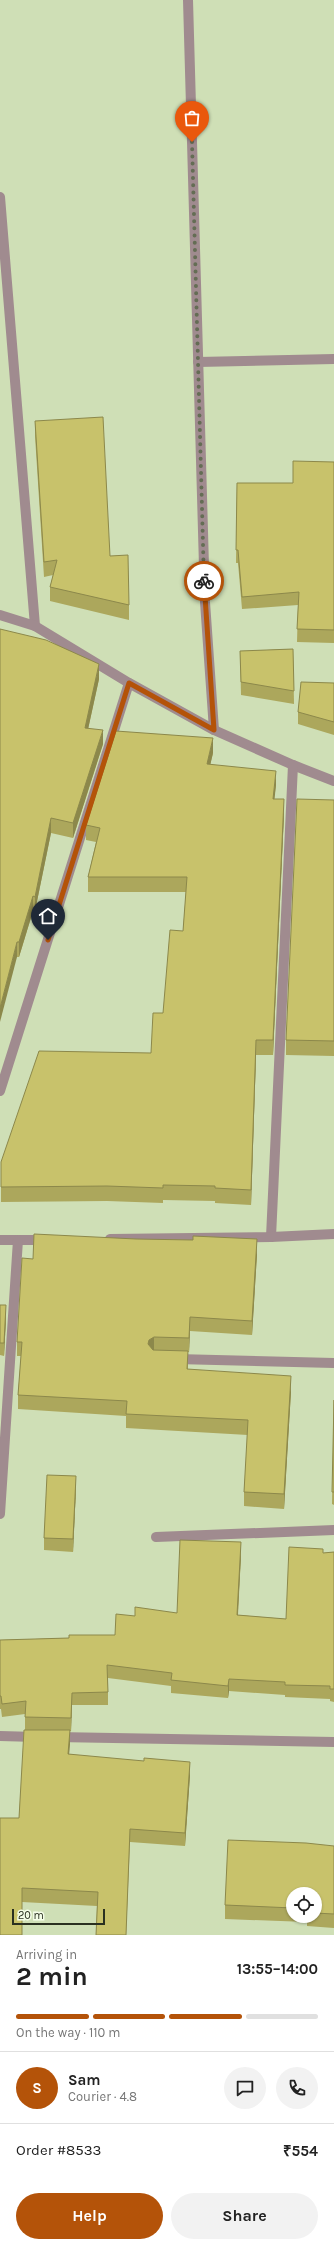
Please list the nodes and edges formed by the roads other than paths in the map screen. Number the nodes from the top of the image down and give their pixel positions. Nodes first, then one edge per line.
1 (188, 0) edge
2 (0, 197) edge
3 (334, 359) edge
4 (198, 362) junction
5 (0, 615) edge
6 (35, 626) junction
7 (129, 683) junction
8 (214, 730) junction
9 (293, 765) junction
10 (334, 781) edge
11 (0, 1091) edge
12 (334, 1234) edge
13 (271, 1237) junction
14 (97, 1239) edge
15 (0, 1240) edge
16 (18, 1240) junction
17 (57, 1240) edge
18 (162, 1358) edge
19 (334, 1363) edge
20 (0, 1514) edge
21 (334, 1530) edge
22 (156, 1537) dead end
23 (0, 1736) edge
24 (334, 1742) edge

1 - 4 street
2 - 6 street
3 - 4 street
4 - 8 street
5 - 6 street
6 - 7 street
7 - 8 street
7 - 11 street
8 - 9 street
9 - 10 street
9 - 13 street
12 - 13 street
13 - 14 street
15 - 16 street
16 - 17 street
16 - 20 street
18 - 19 street
21 - 22 street
23 - 24 street

